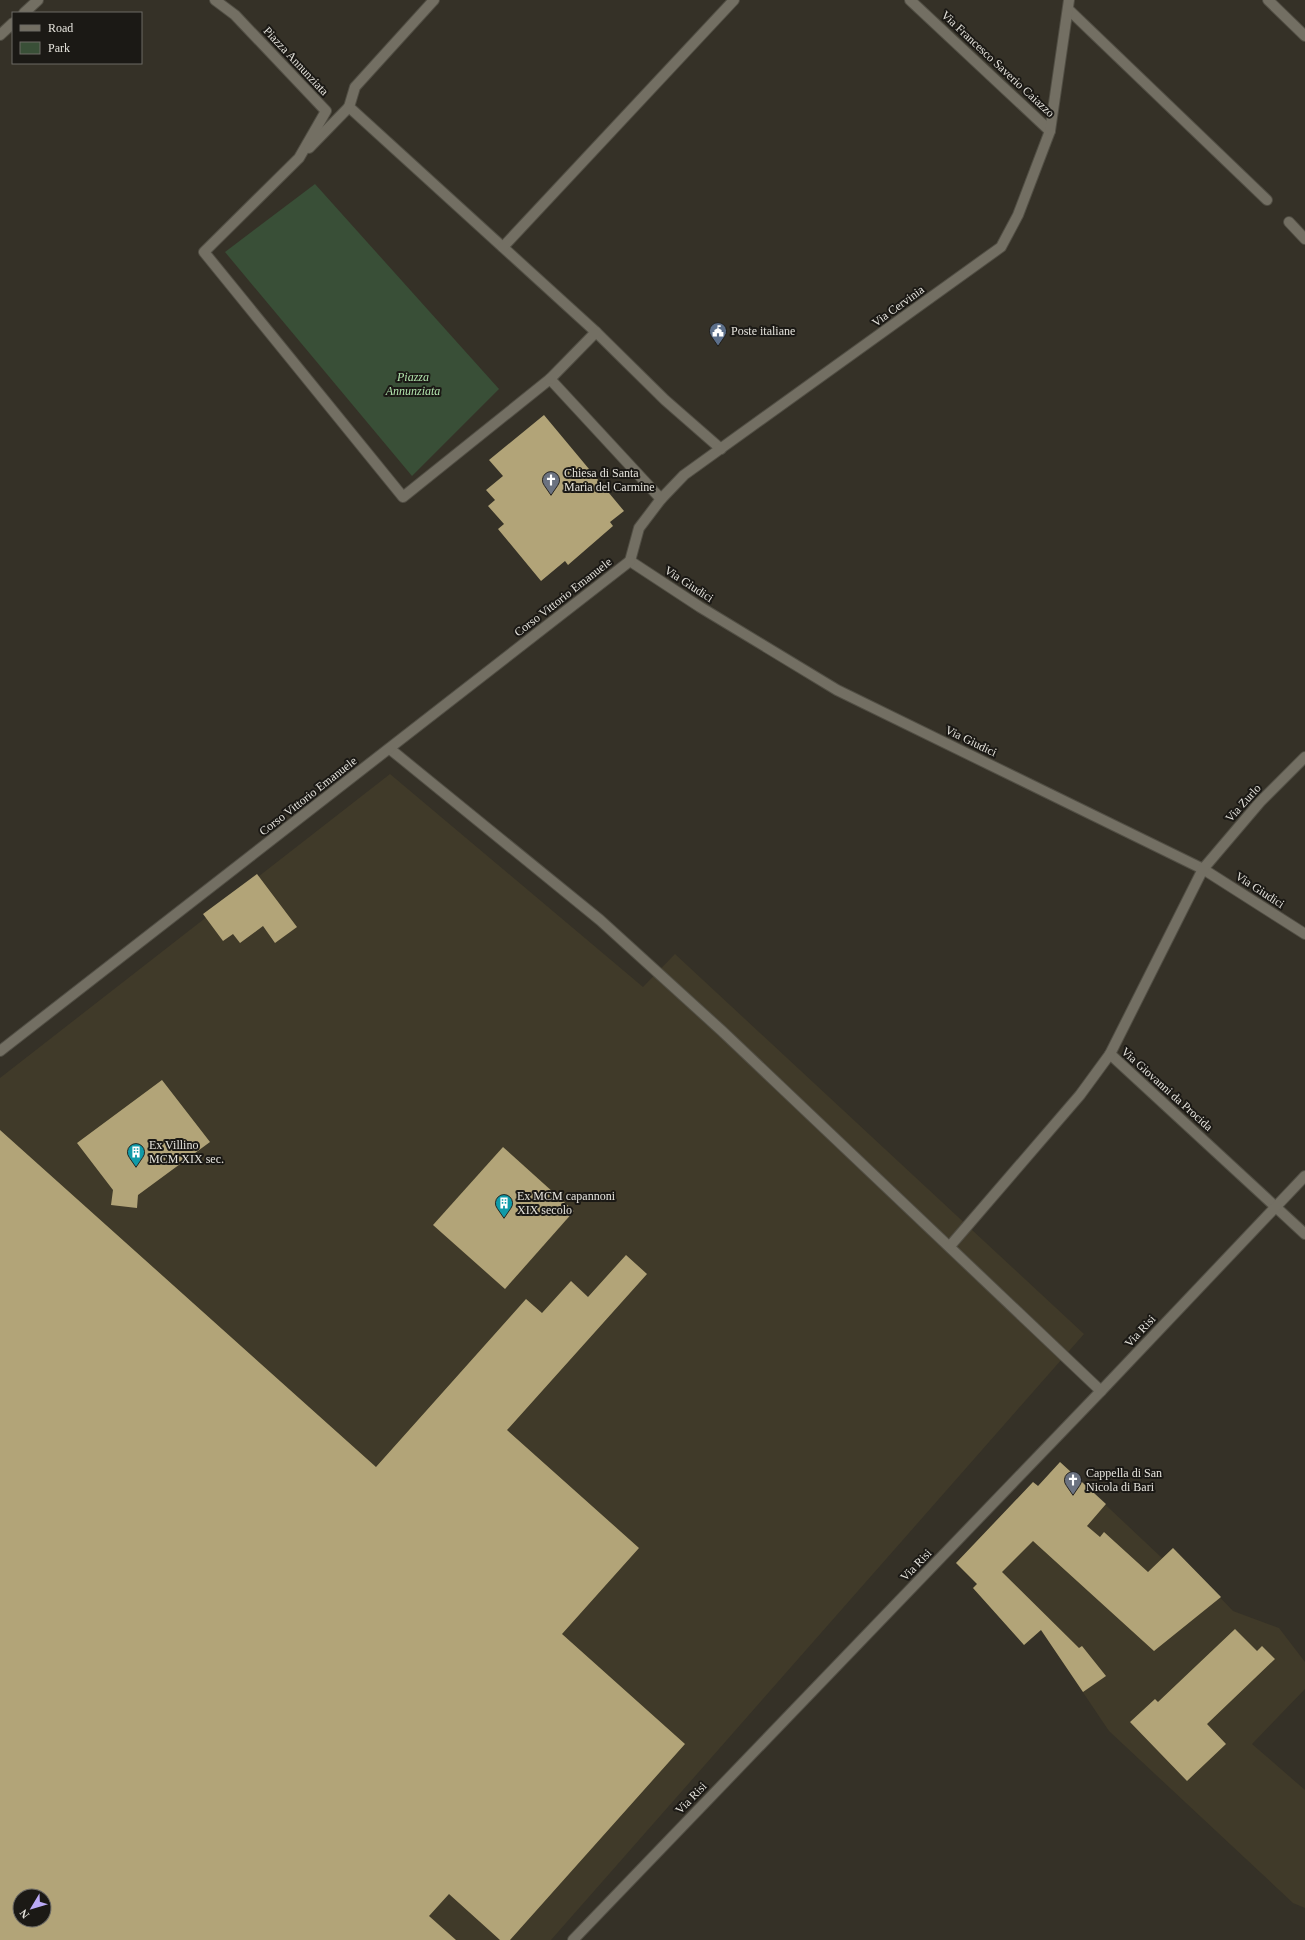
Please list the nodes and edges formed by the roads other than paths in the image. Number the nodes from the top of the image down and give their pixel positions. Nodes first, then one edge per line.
1 (38, 0) edge
2 (214, 0) edge
3 (434, 0) edge
4 (734, 0) edge
5 (910, 0) edge
6 (1268, 0) edge
7 (1068, 5) edge
8 (25, 12) edge
9 (12, 24) edge
10 (0, 34) edge
11 (1305, 36) edge
12 (349, 107) junction
13 (1050, 131) junction
14 (299, 158) junction
15 (1267, 200) dead end
16 (1289, 222) dead end
17 (1305, 239) edge
18 (503, 247) junction
19 (596, 332) junction
20 (550, 379) junction
21 (721, 449) junction
22 (661, 500) junction
23 (630, 561) junction
24 (390, 749) junction
25 (1305, 757) edge
26 (1203, 869) junction
27 (1305, 934) edge
28 (0, 1051) edge
29 (1110, 1054) junction
30 (1305, 1176) edge
31 (1275, 1206) junction
32 (1305, 1234) edge
33 (950, 1246) junction
34 (1101, 1391) junction
35 (573, 1940) edge

1 - 8 street
2 - 14 street, Piazza Annunziata
3 - 12 street
4 - 18 street
5 - 13 street, Via Francesco Saverio Caiazzo
6 - 11 street
7 - 13 street, Via Cervinia
7 - 15 street
9 - 10 street
12 - 14 street
12 - 18 street
13 - 21 street, Via Cervinia
14 - 20 street, Piazza Annunziata
16 - 17 street
18 - 19 street
19 - 20 street, Piazza Annunziata
19 - 21 street
20 - 22 street
21 - 22 street, Via Cervinia
22 - 23 street, Via Cervinia
23 - 24 street, Corso Vittorio Emanuele
23 - 26 street, Via Giudici
24 - 28 street, Corso Vittorio Emanuele
24 - 33 street
25 - 26 street, Via Zurlo
26 - 27 street, Via Giudici
26 - 29 street, Via Giovanni da Procida
29 - 31 street, Via Giovanni da Procida
29 - 33 street
30 - 31 street, Via Risi
31 - 32 street, Via Giovanni da Procida
31 - 34 street, Via Risi
33 - 34 street
34 - 35 street, Via Risi

